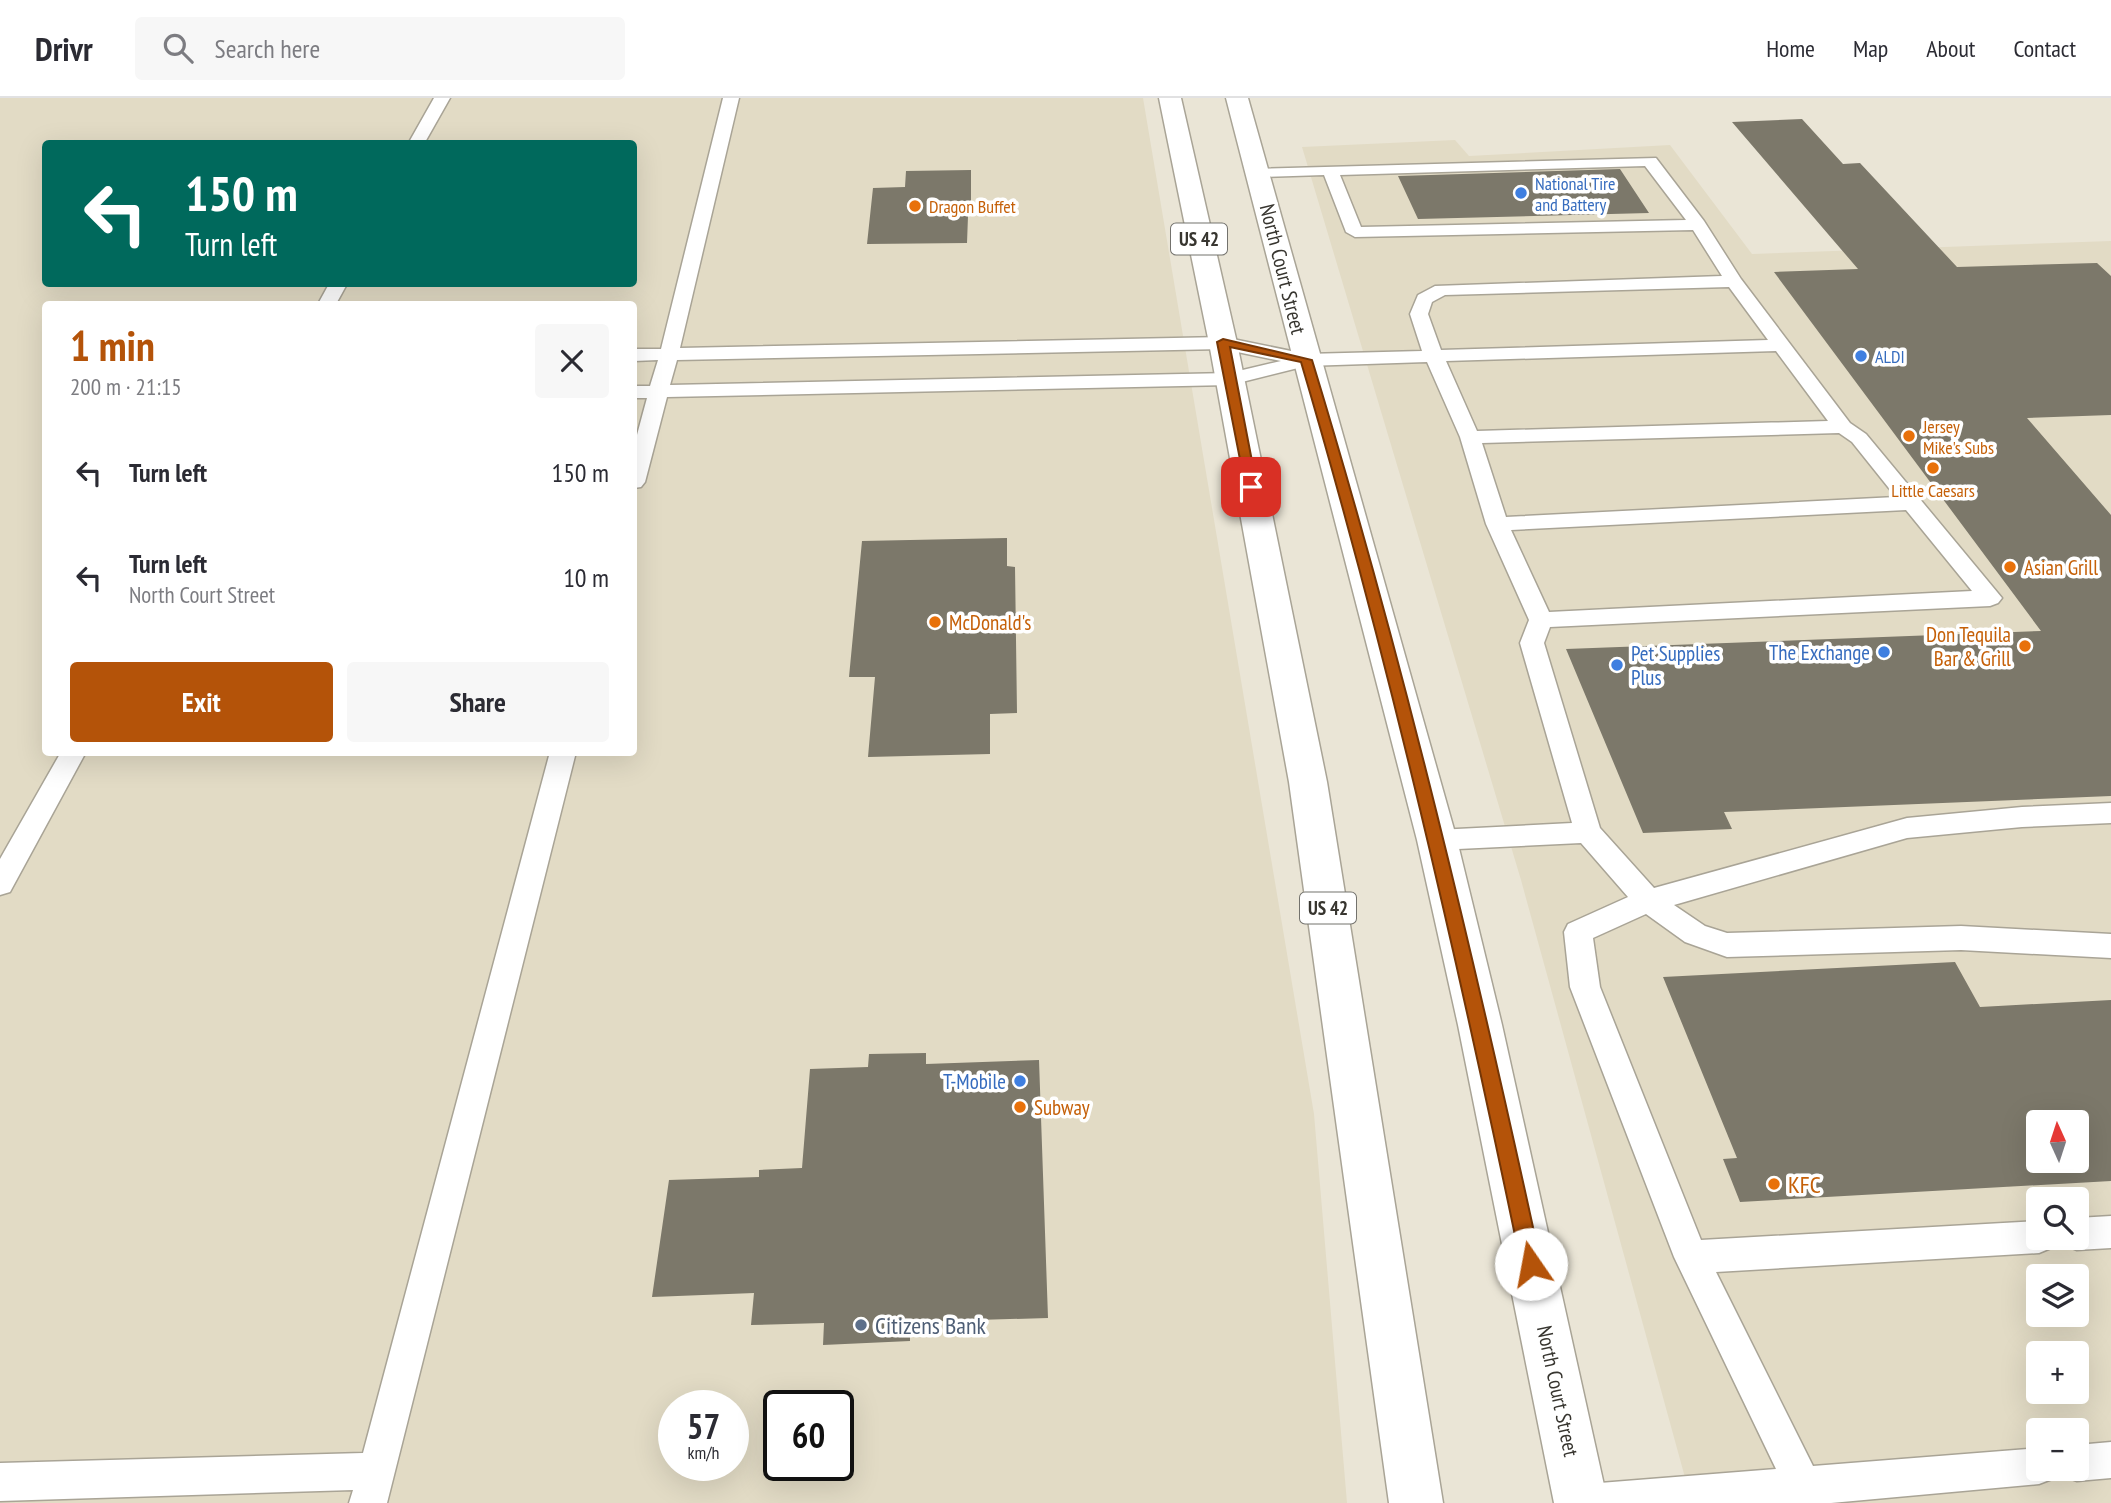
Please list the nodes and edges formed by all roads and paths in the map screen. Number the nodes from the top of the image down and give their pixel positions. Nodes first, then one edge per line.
1 (442, 98) edge
2 (731, 98) edge
3 (1170, 98) edge
4 (1237, 98) edge
5 (418, 140) edge
6 (1330, 171) junction
7 (1259, 172) junction
8 (1698, 225) junction
9 (1734, 281) junction
10 (1783, 345) junction
11 (669, 354) junction
12 (637, 355) edge
13 (1434, 357) junction
14 (1306, 360) junction
15 (1226, 361) junction
16 (637, 391) edge
17 (658, 391) junction
18 (1843, 426) junction
19 (1470, 437) junction
20 (637, 471) edge
21 (1914, 503) junction
22 (1497, 524) junction
23 (1541, 620) junction
24 (72, 756) edge
25 (562, 756) edge
26 (2111, 813) edge
27 (1588, 832) junction
28 (1437, 840) junction
29 (0, 884) edge
30 (1648, 901) junction
31 (2111, 946) edge
32 (2111, 1232) edge
33 (2089, 1233) edge
34 (2026, 1238) edge
35 (1691, 1257) junction
36 (2111, 1460) edge
37 (2089, 1462) edge
38 (2026, 1468) edge
39 (0, 1482) edge
40 (372, 1487) edge
41 (1809, 1494) edge
42 (1416, 1503) edge
43 (1581, 1503) edge
44 (1587, 1503) edge

1 - 5 lane
2 - 11 lane
3 - 15 main road, US 42
4 - 7 main road, North Court Street
6 - 7 lane
6 - 8 lane
6 - 8 lane
7 - 14 main road, North Court Street
8 - 9 lane
9 - 10 lane
9 - 13 lane
10 - 13 lane
10 - 18 lane
11 - 12 lane
11 - 15 lane
11 - 17 lane
13 - 14 lane
13 - 19 lane
14 - 15 lane
14 - 15 lane
14 - 28 main road, North Court Street
15 - 17 lane
15 - 42 main road, US 42
16 - 17 lane
17 - 20 lane
18 - 19 lane
18 - 21 lane
19 - 22 lane
21 - 22 lane
21 - 23 lane
22 - 23 lane
23 - 27 lane
24 - 29 lane
25 - 40 lane
26 - 30 lane
27 - 28 lane
27 - 30 lane
28 - 43 main road, North Court Street
30 - 31 lane
30 - 35 lane
32 - 33 lane
34 - 35 lane
35 - 41 lane
36 - 37 lane
38 - 41 lane
39 - 40 lane
41 - 44 lane

